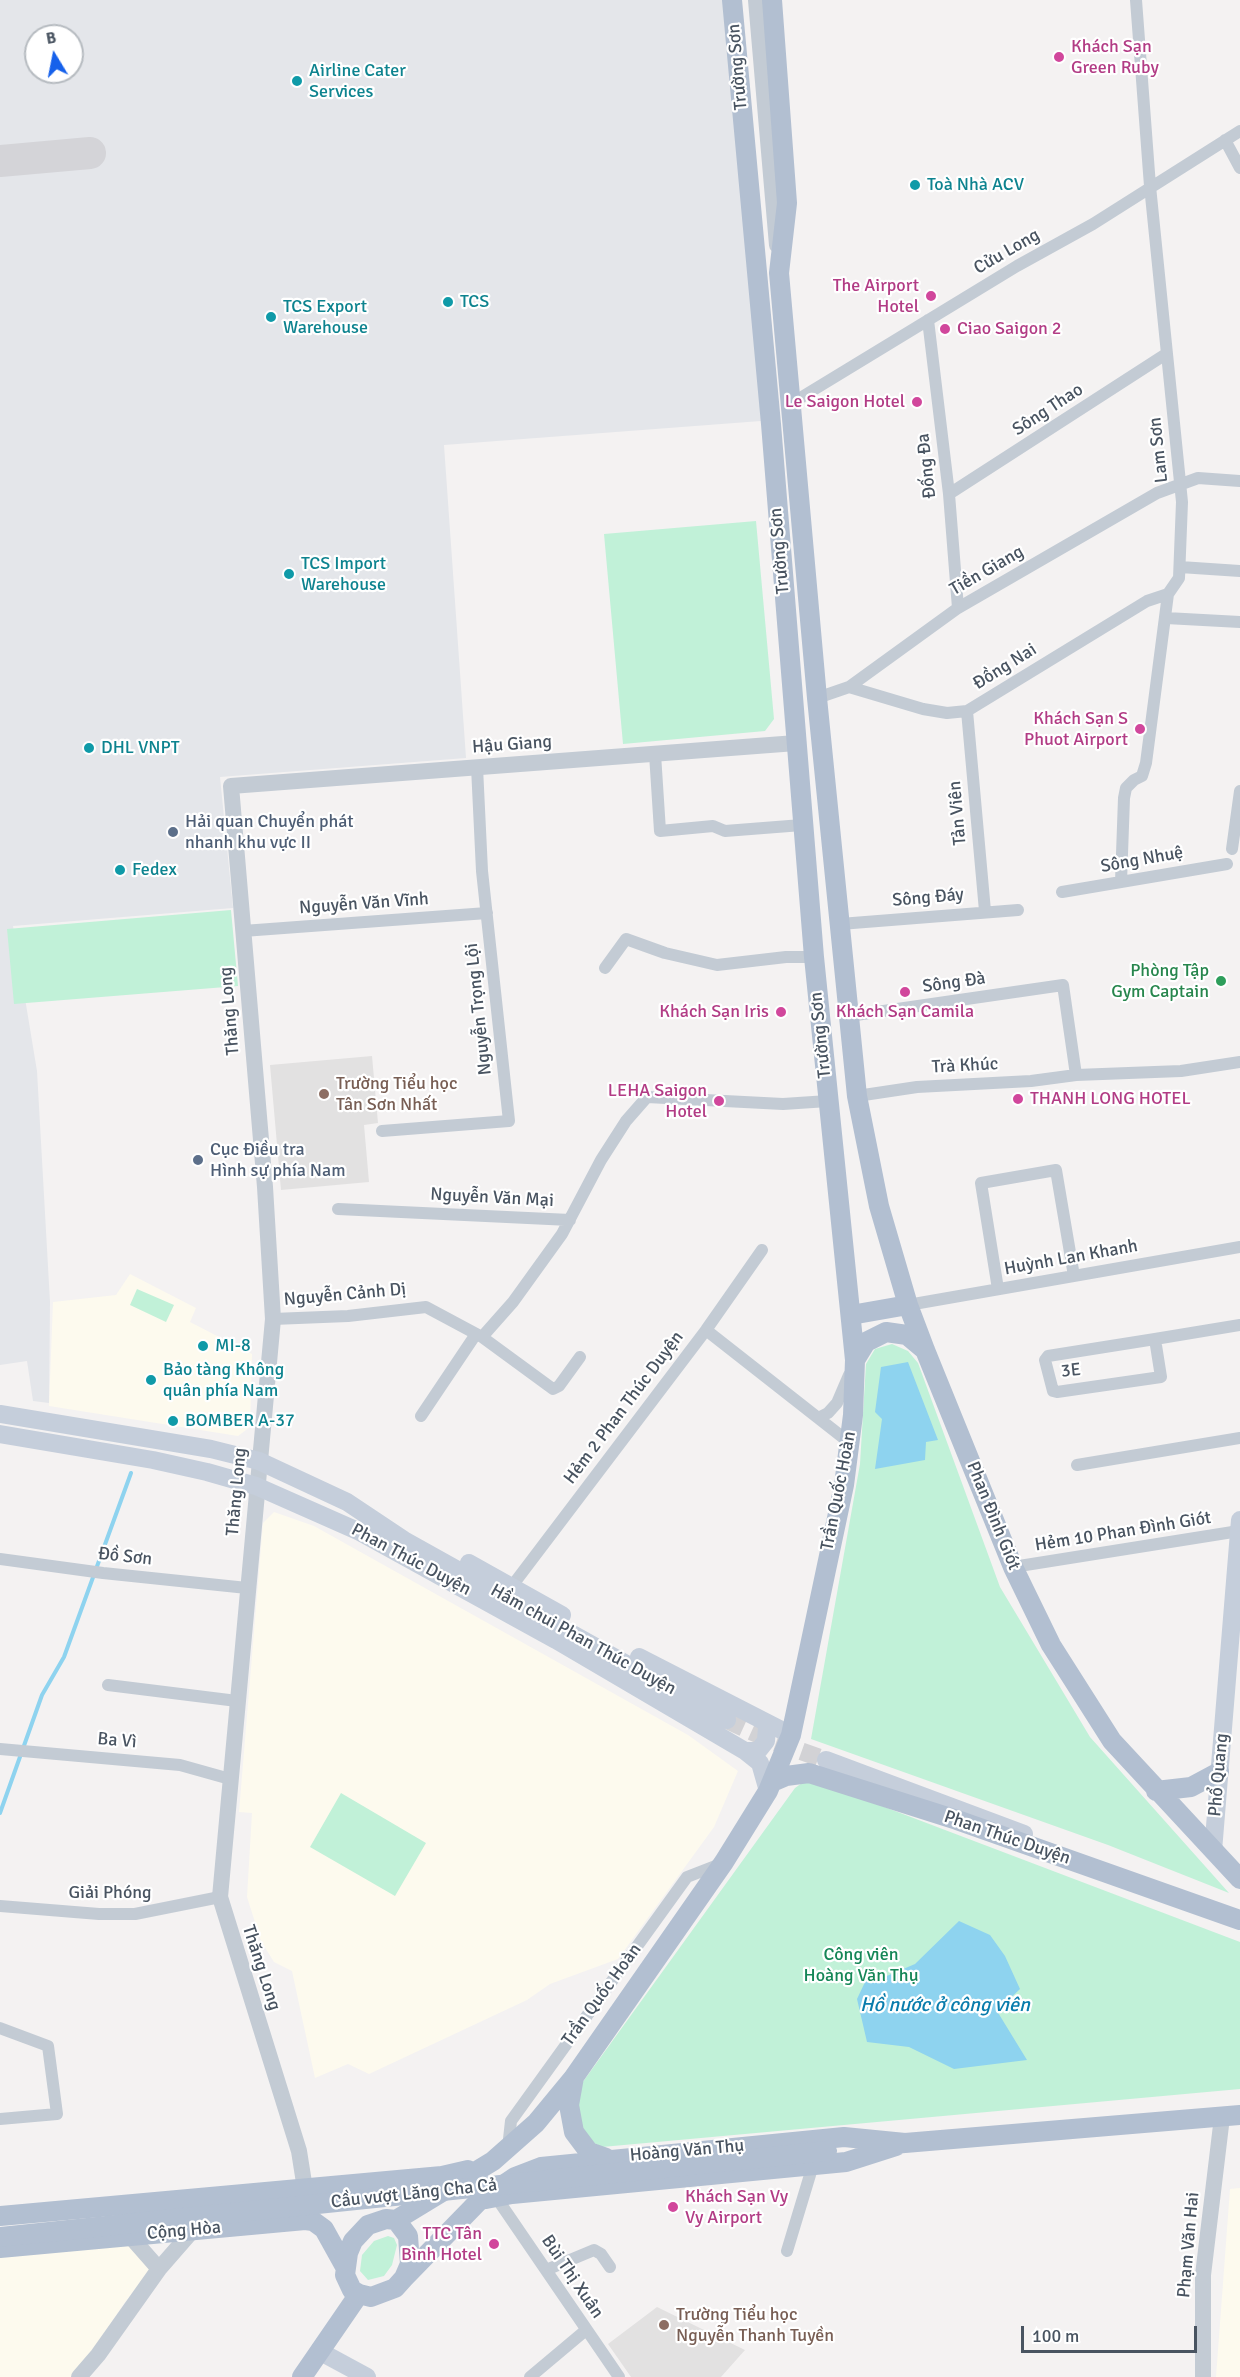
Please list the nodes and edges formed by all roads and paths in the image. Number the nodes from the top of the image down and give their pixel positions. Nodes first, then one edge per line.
1 (732, 0) edge
2 (756, 0) edge
3 (772, 0) edge
4 (1136, 0) edge
5 (1240, 131) edge
6 (1225, 140) junction
7 (1240, 168) edge
8 (1150, 186) junction
9 (779, 273) junction
10 (928, 320) junction
11 (1166, 354) junction
12 (792, 403) junction
13 (1240, 481) edge
14 (1180, 482) junction
15 (949, 494) junction
16 (1180, 567) junction
17 (1240, 571) edge
18 (1168, 594) junction
19 (958, 608) junction
20 (1166, 618) junction
21 (1240, 622) edge
22 (849, 687) junction
23 (817, 698) junction
24 (967, 711) junction
25 (796, 743) junction
26 (655, 754) junction
27 (477, 767) junction
28 (231, 786) joint
29 (1240, 791) edge
30 (802, 825) junction
31 (1232, 849) dead end
32 (1227, 864) dead end
33 (1121, 882) junction
34 (1062, 892) dead end
35 (1018, 910) dead end
36 (985, 911) junction
37 (487, 913) junction
38 (840, 924) junction
39 (243, 931) junction
40 (814, 957) junction
41 (605, 968) dead end
42 (849, 1016) junction
43 (1240, 1062) edge
44 (1076, 1075) junction
45 (857, 1096) junction
46 (828, 1101) junction
47 (382, 1131) dead end
48 (338, 1209) dead end
49 (570, 1220) junction
50 (1240, 1246) edge
51 (762, 1250) dead end
52 (1074, 1276) junction
53 (998, 1289) junction
54 (908, 1305) junction
55 (850, 1315) junction
56 (273, 1318) junction
57 (1240, 1326) edge
58 (706, 1330) junction
59 (479, 1335) junction
60 (1155, 1339) junction
61 (925, 1350) junction
62 (580, 1357) dead end
63 (855, 1360) junction
64 (0, 1414) edge
65 (421, 1416) dead end
66 (818, 1418) junction
67 (0, 1434) edge
68 (1240, 1438) edge
69 (850, 1443) junction
70 (260, 1461) junction
71 (1077, 1465) dead end
72 (256, 1486) junction
73 (377, 1522) junction
74 (1240, 1526) edge
75 (0, 1559) edge
76 (1013, 1567) junction
77 (512, 1586) junction
78 (247, 1588) junction
79 (108, 1685) dead end
80 (237, 1701) junction
81 (727, 1720) tunnel mouth
82 (764, 1721) junction
83 (791, 1735) junction
84 (0, 1749) edge
85 (745, 1751) junction
86 (826, 1760) tunnel mouth
87 (1219, 1772) junction
88 (230, 1779) junction
89 (770, 1786) junction
90 (1156, 1791) junction
91 (1213, 1851) junction
92 (724, 1862) junction
93 (1240, 1879) edge
94 (1172, 1895) junction
95 (220, 1897) junction
96 (0, 1906) edge
97 (1240, 1920) edge
98 (0, 2028) edge
99 (574, 2077) junction
100 (1231, 2116) edge
101 (0, 2119) edge
102 (905, 2143) junction
103 (500, 2156) junction
104 (608, 2158) junction
105 (820, 2158) junction
106 (338, 2186) junction
107 (305, 2189) junction
108 (268, 2192) junction
109 (487, 2199) junction
110 (0, 2216) edge
111 (379, 2217) junction
112 (193, 2230) junction
113 (129, 2236) junction
114 (0, 2237) edge
115 (0, 2248) edge
116 (788, 2251) dead end
117 (344, 2265) junction
118 (610, 2268) dead end
119 (159, 2269) junction
120 (546, 2270) junction
121 (404, 2278) junction
122 (359, 2294) junction
123 (586, 2330) junction
124 (319, 2350) junction
125 (299, 2376) edge
126 (79, 2377) edge
127 (367, 2377) edge
128 (530, 2377) edge
129 (619, 2377) edge
130 (1203, 2377) edge

1 - 25 main road, Trường Sơn
2 - 9 street
3 - 9 main road, Trường Sơn
4 - 8 street, Lam Sơn
5 - 6 street, Cửu Long
6 - 7 street
6 - 8 street, Cửu Long
8 - 10 street, Cửu Long
8 - 11 street, Lam Sơn
9 - 12 main road, Trường Sơn
10 - 12 street, Cửu Long
10 - 15 street, Đống Đa
11 - 14 street, Lam Sơn
11 - 15 street, Sông Thao
12 - 23 main road, Trường Sơn
13 - 14 street
14 - 16 street, Lam Sơn
14 - 19 street, Tiền Giang
15 - 19 street, Đống Đa
16 - 17 street
16 - 18 street, Lam Sơn
18 - 20 street, Lam Sơn
18 - 24 street, Đồng Nai
19 - 22 street, Tiền Giang
20 - 21 street
20 - 33 street, Lam Sơn
22 - 23 street, Tiền Giang
22 - 24 street, Đồng Nai
23 - 38 main road, Trường Sơn
24 - 36 street, Tản Viên
25 - 26 street, Hậu Giang
25 - 30 main road, Trường Sơn
26 - 27 street, Hậu Giang
26 - 30 street
27 - 28 street, Hậu Giang
27 - 37 street, Nguyễn Trọng Lội
28 - 39 street, Thăng Long
29 - 31 street
30 - 40 main road, Trường Sơn
32 - 33 street, Sông Nhuệ
33 - 34 street, Sông Nhuệ
35 - 36 street, Sông Đáy
36 - 38 street, Sông Đáy
37 - 39 street, Nguyễn Văn Vĩnh
37 - 47 street, Nguyễn Trọng Lội
38 - 42 main road, Trường Sơn
39 - 56 street, Thăng Long
40 - 41 street
40 - 46 main road, Trường Sơn
42 - 44 street, Sông Đà
42 - 45 main road, Trường Sơn
43 - 44 street, Trà Khúc
44 - 45 street, Trà Khúc
45 - 54 main road, Phan Đình Giót
46 - 49 street, Nguyễn Văn Mại
46 - 55 main road, Trần Quốc Hoàn
48 - 49 street, Nguyễn Văn Mại
49 - 59 street
50 - 52 street, Huỳnh Lan Khanh
51 - 58 street, Hẻm 2 Phan Thúc Duyện
52 - 53 street, Huỳnh Lan Khanh
52 - 53 street
53 - 54 street, Huỳnh Lan Khanh
54 - 55 main road
54 - 61 main road, Phan Đình Giót
55 - 63 main road, Trần Quốc Hoàn
56 - 59 street, Nguyễn Cảnh Dị
56 - 70 street, Thăng Long
57 - 60 street, 3E
58 - 66 street
58 - 77 street, Hẻm 2 Phan Thúc Duyện
59 - 62 street, Nguyễn Cảnh Dị
59 - 65 street
60 - 60 street, 3E
61 - 63 main road
61 - 76 main road, Phan Đình Giót
63 - 66 street
63 - 69 main road, Trần Quốc Hoàn
64 - 70 main road, Phan Thúc Duyện
66 - 69 street
67 - 72 main road, Phan Thúc Duyện
68 - 71 street
69 - 83 main road, Trần Quốc Hoàn
70 - 72 street, Thăng Long
70 - 73 main road, Phan Thúc Duyện
72 - 78 street, Thăng Long
72 - 85 main road, Phan Thúc Duyện
73 - 77 main road, Phan Thúc Duyện
73 - 81 main road, Hầm chui Phan Thúc Duyện
74 - 76 street, Hẻm 10 Phan Đình Giót
74 - 87 main road, Phổ Quang
75 - 78 street, Đồ Sơn
76 - 90 main road, Phan Đình Giót
77 - 82 main road, Phan Thúc Duyện
78 - 80 street, Thăng Long
79 - 80 street
80 - 88 street, Thăng Long
82 - 83 main road, Phan Thúc Duyện
82 - 85 main road
83 - 89 main road, Trần Quốc Hoàn
84 - 88 street, Ba Vì
85 - 89 main road, Phan Thúc Duyện
86 - 94 main road
87 - 90 main road
87 - 91 main road, Phổ Quang
88 - 95 street, Thăng Long
89 - 92 main road, Trần Quốc Hoàn
89 - 94 main road, Phan Thúc Duyện
90 - 91 main road, Phan Đình Giót
91 - 93 main road, Phan Đình Giót
92 - 99 main road, Trần Quốc Hoàn
92 - 103 street, Trần Quốc Hoàn
94 - 97 main road, Phan Thúc Duyện
95 - 96 street, Giải Phóng
95 - 107 street, Thăng Long
98 - 101 street
99 - 103 main road, Trần Quốc Hoàn
99 - 104 main road
100 - 102 main road, Hoàng Văn Thụ
100 - 130 street, Phạm Văn Hai
102 - 104 main road, Hoàng Văn Thụ
102 - 105 main road, Hoàng Văn Thụ
103 - 106 main road, Cộng Hòa
103 - 111 main road, Trần Quốc Hoàn
104 - 109 main road, Hoàng Văn Thụ
105 - 109 main road, Hoàng Văn Thụ
105 - 114 main road, Cầu vượt Lăng Cha Cả, bridge
105 - 116 street
106 - 107 main road, Cộng Hòa
106 - 111 main road
107 - 108 main road, Cộng Hòa
108 - 110 main road, Cộng Hòa
108 - 111 main road
109 - 120 street, Bùi Thị Xuân
109 - 121 main road, Hoàng Văn Thụ
111 - 117 main road
111 - 121 main road
112 - 113 main road, Cộng Hòa
112 - 117 main road, Cộng Hòa
112 - 119 street
113 - 115 main road, Cộng Hòa
113 - 119 street
117 - 122 main road
118 - 120 street
119 - 126 street
120 - 123 street, Bùi Thị Xuân
121 - 122 main road
122 - 124 main road
123 - 128 street
123 - 129 street, Bùi Thị Xuân
124 - 125 main road
124 - 127 main road

